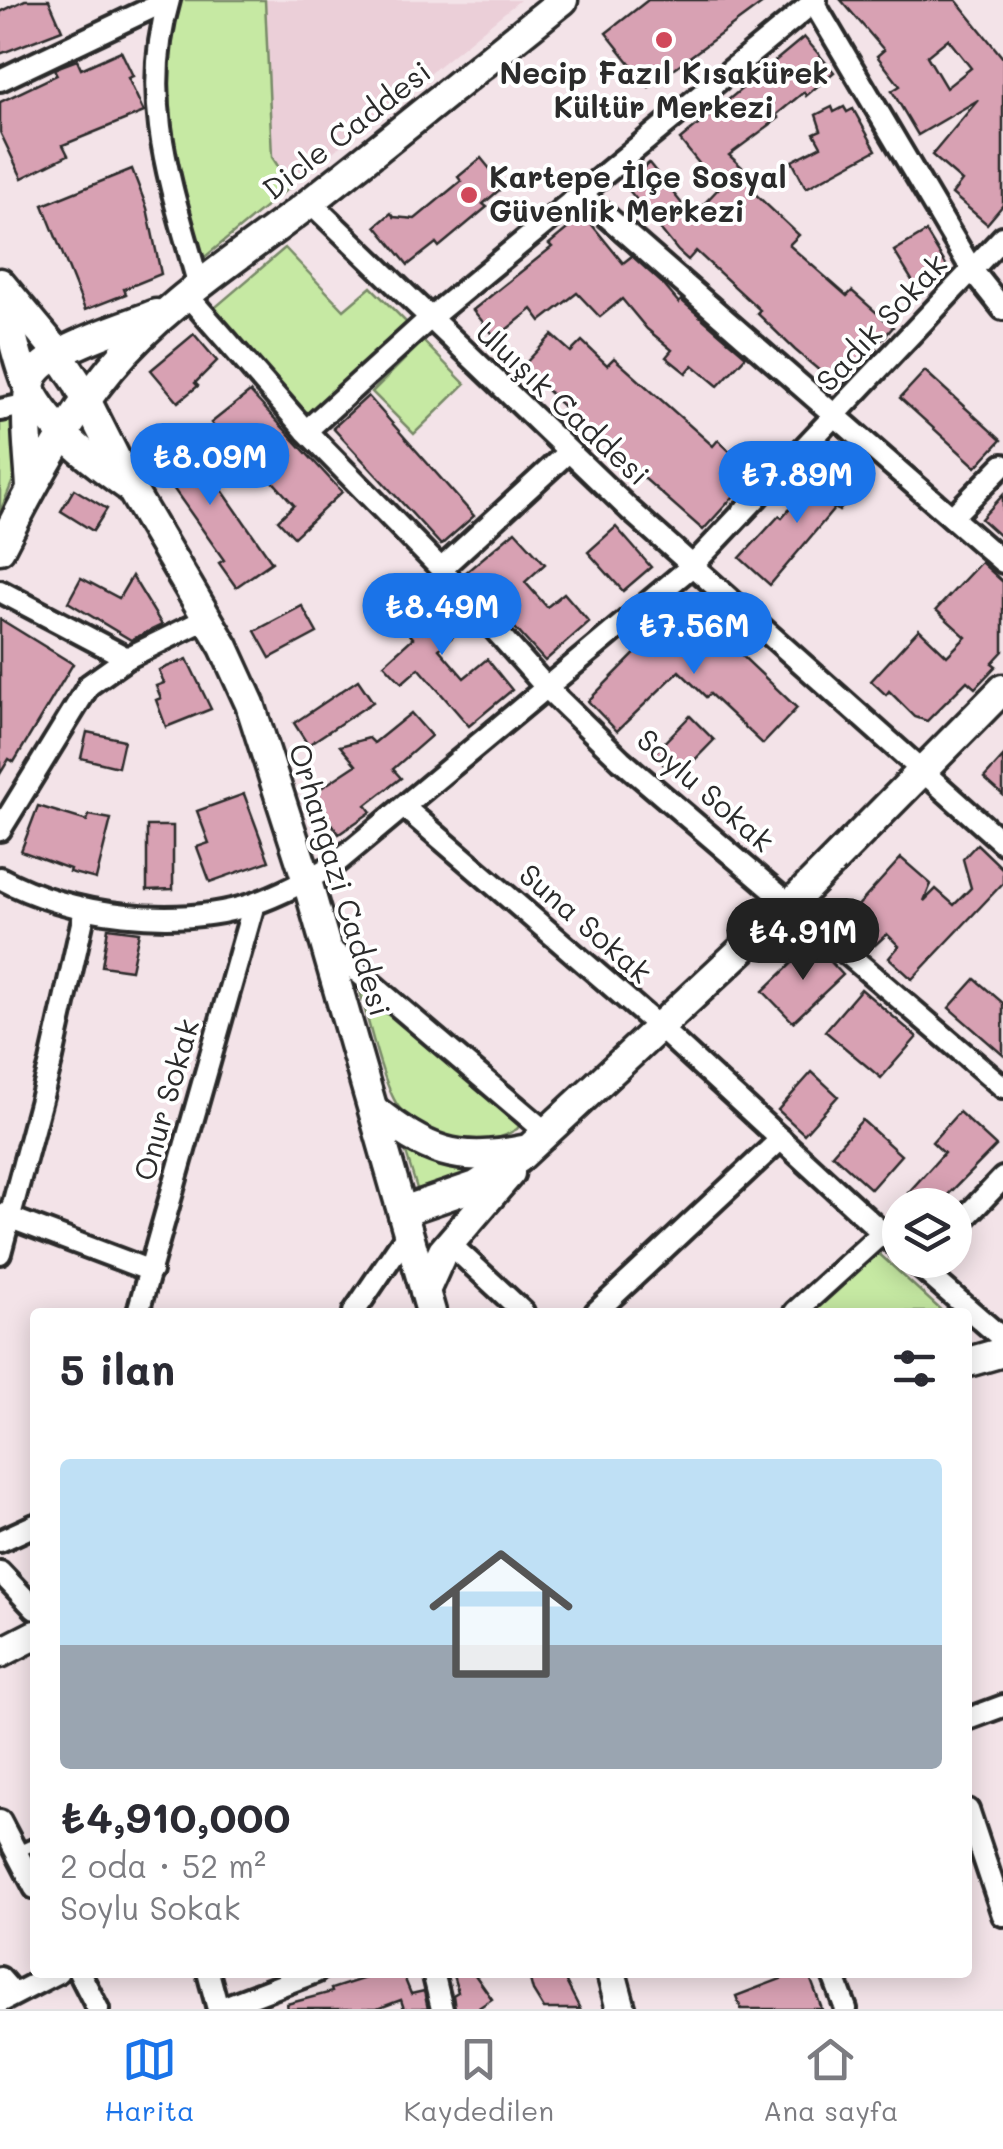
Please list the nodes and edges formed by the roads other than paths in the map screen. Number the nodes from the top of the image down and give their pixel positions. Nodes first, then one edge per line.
1 (169, 0) edge
2 (563, 0) edge
3 (814, 1) edge
4 (0, 80) edge
5 (580, 193) junction
6 (310, 202) junction
7 (1003, 238) edge
8 (972, 270) junction
9 (1, 290) edge
10 (185, 297) junction
11 (1003, 310) edge
12 (429, 319) junction
13 (59, 354) junction
14 (30, 397) junction
15 (88, 400) junction
16 (0, 410) edge
17 (837, 417) junction
18 (306, 430) junction
19 (65, 436) junction
20 (568, 452) junction
21 (1003, 465) edge
22 (30, 489) junction
23 (132, 489) junction
24 (952, 517) junction
25 (0, 549) edge
26 (1003, 562) edge
27 (692, 566) junction
28 (440, 569) junction
29 (0, 590) edge
30 (208, 618) junction
31 (127, 658) junction
32 (546, 687) junction
33 (1003, 688) edge
34 (923, 772) junction
35 (405, 808) junction
36 (0, 830) edge
37 (1003, 843) edge
38 (0, 878) edge
39 (307, 881) junction
40 (254, 904) junction
41 (791, 904) junction
42 (85, 910) junction
43 (326, 945) junction
44 (660, 1027) junction
45 (1003, 1088) edge
46 (374, 1110) junction
47 (782, 1139) junction
48 (538, 1141) junction
49 (1003, 1178) edge
50 (972, 1210) edge
51 (5, 1216) edge
52 (406, 1221) junction
53 (882, 1233) joint
54 (450, 1243) junction
55 (0, 1252) edge
56 (150, 1272) junction
57 (936, 1278) edge
58 (428, 1302) edge
59 (139, 1308) edge
60 (356, 1308) edge
61 (519, 1308) edge
62 (600, 1308) edge
63 (799, 1308) edge
64 (969, 1308) edge
65 (972, 1311) edge
66 (1003, 1339) edge
67 (1003, 1352) edge
68 (972, 1361) edge
69 (30, 1527) edge
70 (0, 1542) edge
71 (0, 1572) edge
72 (30, 1604) edge
73 (30, 1639) edge
74 (0, 1654) edge
75 (1003, 1706) edge
76 (972, 1718) edge
77 (0, 1822) edge
78 (972, 1822) edge
79 (26, 1848) edge
80 (1003, 1915) edge
81 (41, 1978) edge
82 (83, 1978) edge
83 (210, 1978) edge
84 (306, 1978) edge
85 (434, 1978) edge
86 (613, 1978) edge
87 (834, 1978) edge
88 (5, 1991) edge
89 (268, 2000) edge
90 (98, 2009) edge
91 (218, 2009) edge
92 (442, 2009) edge
93 (621, 2009) edge
94 (846, 2009) edge

1 - 4 street
1 - 10 street
2 - 6 street, Dicle Caddesi
3 - 5 street
3 - 8 street
5 - 12 street
5 - 17 street
6 - 10 street, Dicle Caddesi
6 - 12 street, Uluışık Caddesi
7 - 8 street, Sadık Sokak
8 - 11 street
8 - 17 street, Sadık Sokak
9 - 13 street, Orhangazi Caddesi
9 - 14 street
10 - 13 street
10 - 15 street
10 - 18 street, Soylu Sokak
12 - 18 street
12 - 20 street, Uluışık Caddesi
13 - 14 street
13 - 15 street, Orhangazi Caddesi
14 - 16 street
14 - 19 street
14 - 22 street
15 - 19 street
15 - 23 street, Orhangazi Caddesi
17 - 24 street
17 - 27 street, Sadık Sokak
18 - 28 street, Soylu Sokak
19 - 22 street
19 - 23 street
20 - 27 street, Uluışık Caddesi
20 - 28 street
21 - 24 street
22 - 25 street
23 - 30 street, Orhangazi Caddesi
24 - 26 street
27 - 32 street, Sadık Sokak
27 - 34 street, Uluışık Caddesi
28 - 32 street, Soylu Sokak
29 - 31 street
30 - 31 street
30 - 39 street, Orhangazi Caddesi
31 - 36 street
32 - 35 street, Sadık Sokak
32 - 41 street, Soylu Sokak
33 - 34 street
34 - 37 street, Uluışık Caddesi
34 - 41 street
35 - 39 street, Sadık Sokak
35 - 44 street, Suna Sokak
38 - 42 street, Sadık Sokak
39 - 40 street, Sadık Sokak
39 - 43 street, Orhangazi Caddesi
40 - 42 street, Sadık Sokak
40 - 56 street, Onur Sokak
41 - 44 street
41 - 45 street, Soylu Sokak
42 - 51 street
43 - 46 street, Orhangazi Caddesi
43 - 48 street
44 - 47 street, Suna Sokak
44 - 48 street
46 - 48 street
46 - 52 street, Orhangazi Caddesi
47 - 53 street, Suna Sokak
47 - 62 street
48 - 52 street
48 - 54 street
49 - 50 street
51 - 55 street
51 - 56 street
52 - 58 street, Orhangazi Caddesi
52 - 60 street
53 - 63 street
54 - 58 street
54 - 61 street
56 - 59 street, Onur Sokak
57 - 64 street
65 - 66 street
67 - 68 street
69 - 70 street
71 - 72 street
73 - 74 street
75 - 76 street
77 - 79 street
78 - 80 street
81 - 88 street
82 - 90 street
83 - 91 street
84 - 89 street
85 - 92 street
86 - 93 street
87 - 94 street
89 - 91 street

